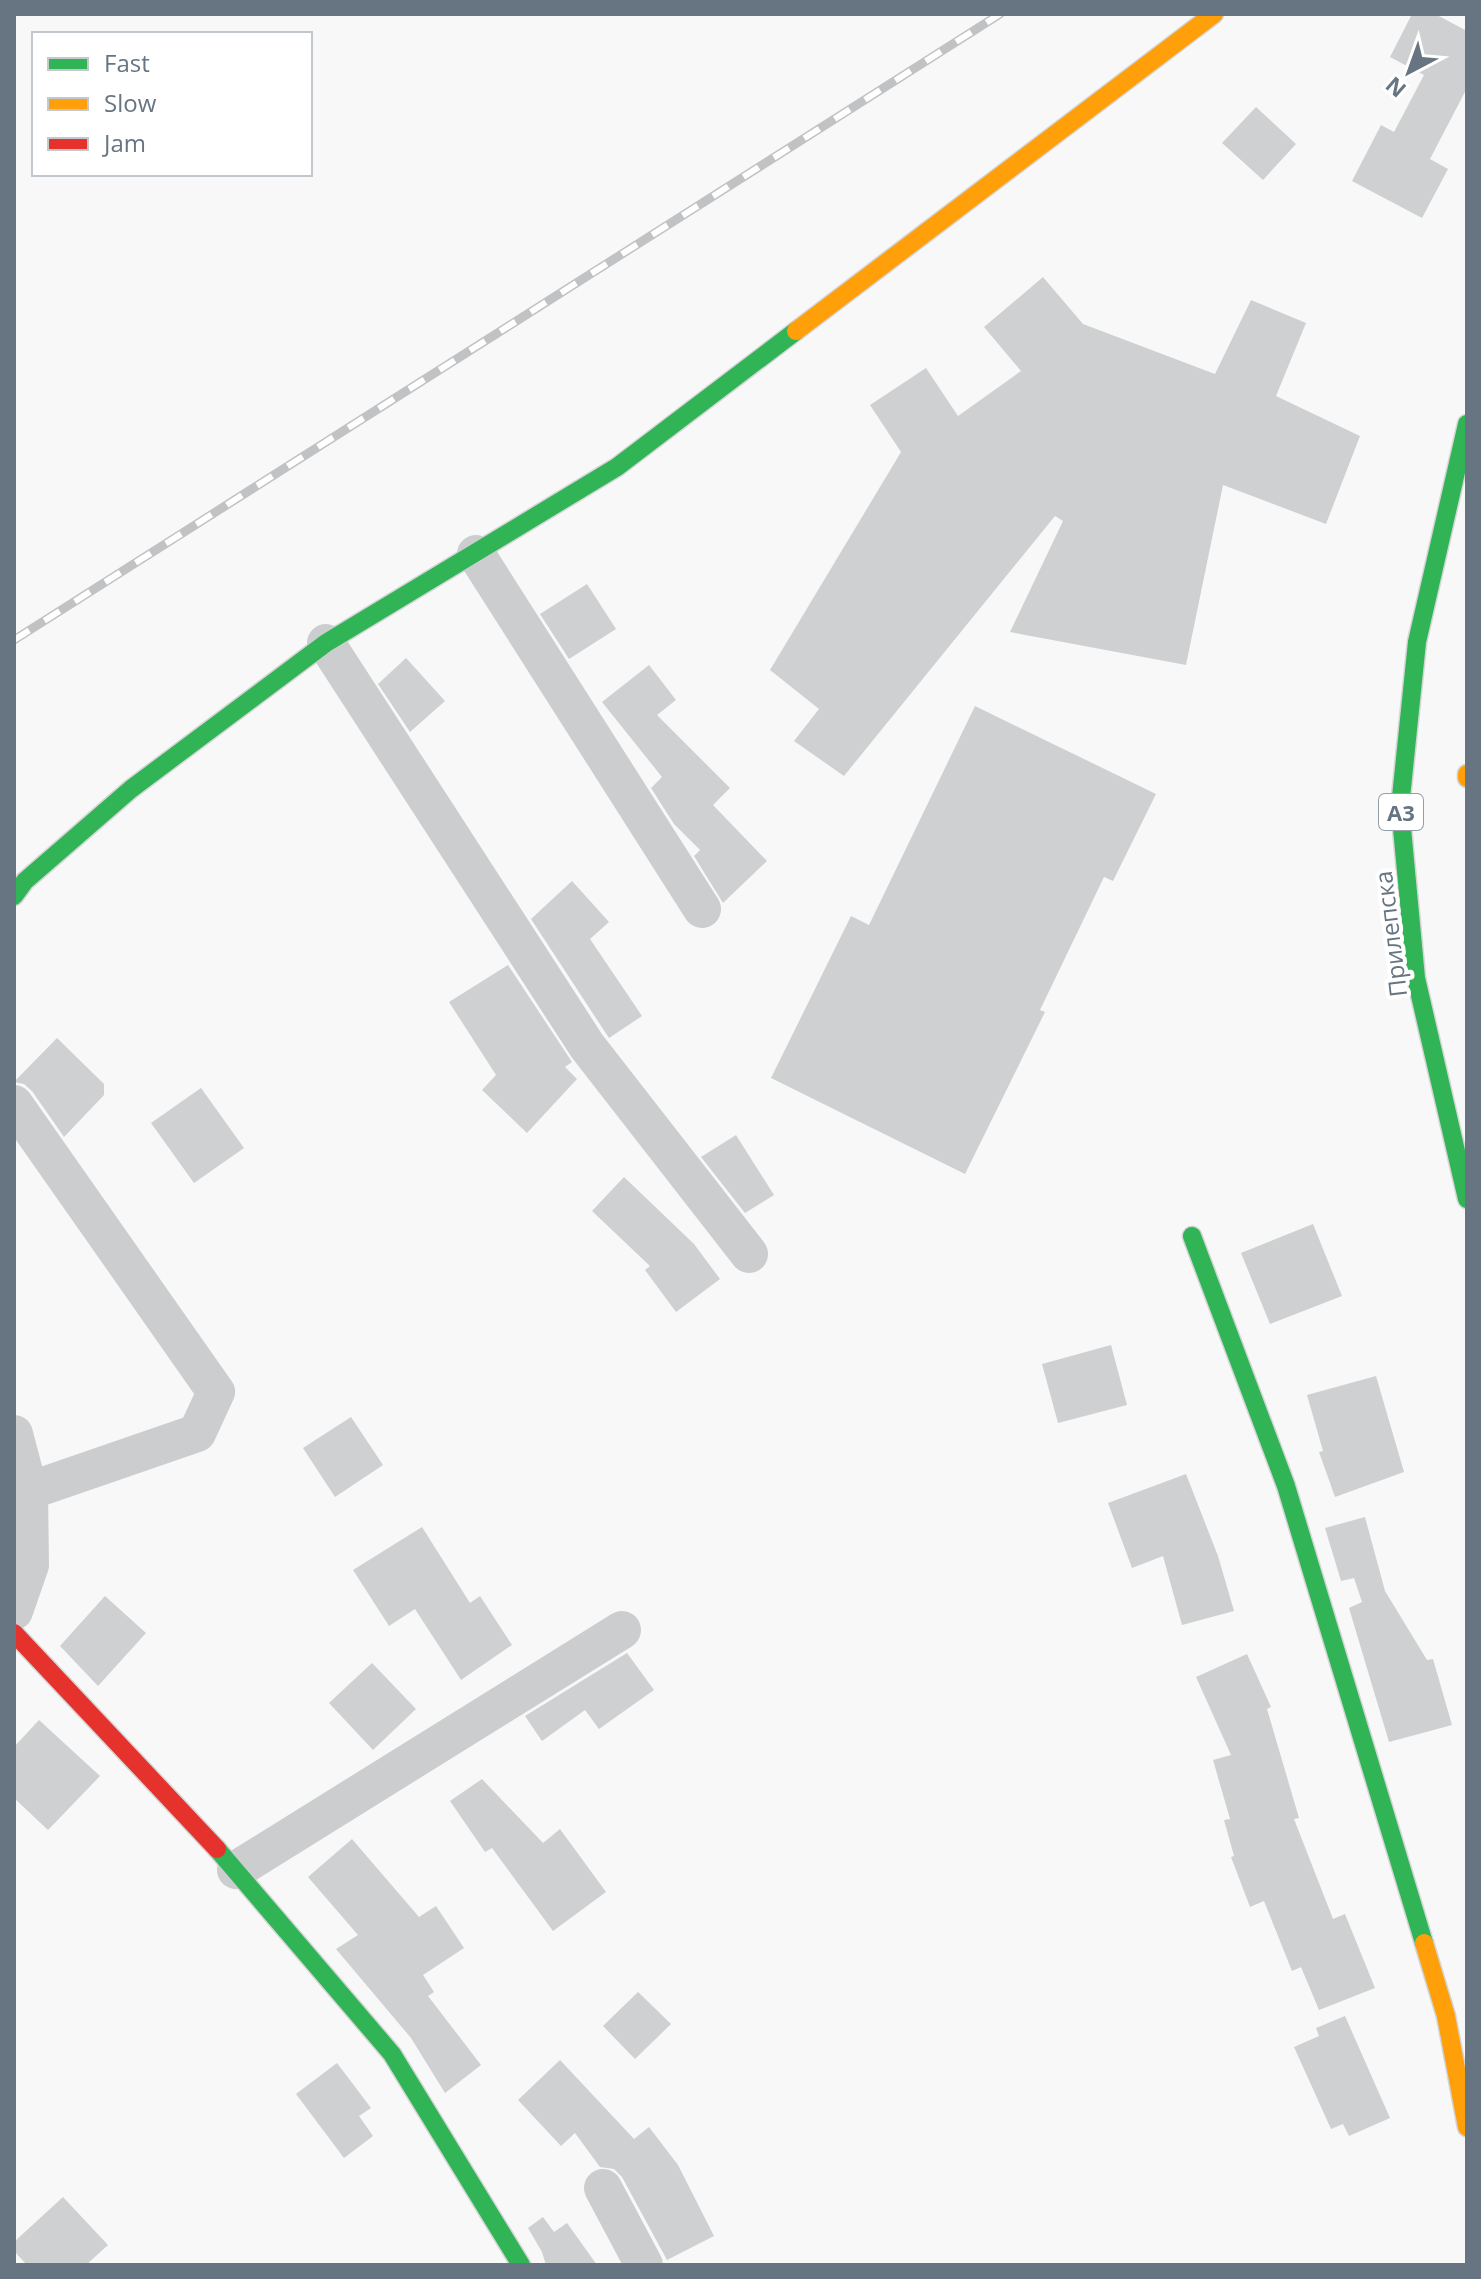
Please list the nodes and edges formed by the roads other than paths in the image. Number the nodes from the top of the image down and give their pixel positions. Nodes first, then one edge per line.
1 (1214, 14) edge
2 (1467, 424) edge
3 (476, 554) junction
4 (326, 643) junction
5 (14, 896) edge
6 (702, 909) dead end
7 (14, 1104) edge
8 (1467, 1199) edge
9 (1192, 1236) dead end
10 (749, 1254) dead end
11 (14, 1434) edge
12 (29, 1491) junction
13 (14, 1611) edge
14 (622, 1630) dead end
15 (14, 1633) edge
16 (236, 1870) junction
17 (1467, 2127) edge
18 (603, 2188) dead end
19 (521, 2265) edge
20 (644, 2265) edge

1 - 3 street
2 - 8 street, Прилепска / A3
3 - 4 street
3 - 6 street
4 - 5 street
4 - 10 street
7 - 12 street
9 - 17 street
11 - 12 street
12 - 13 street
14 - 16 street
15 - 16 street
16 - 19 street
18 - 20 street

